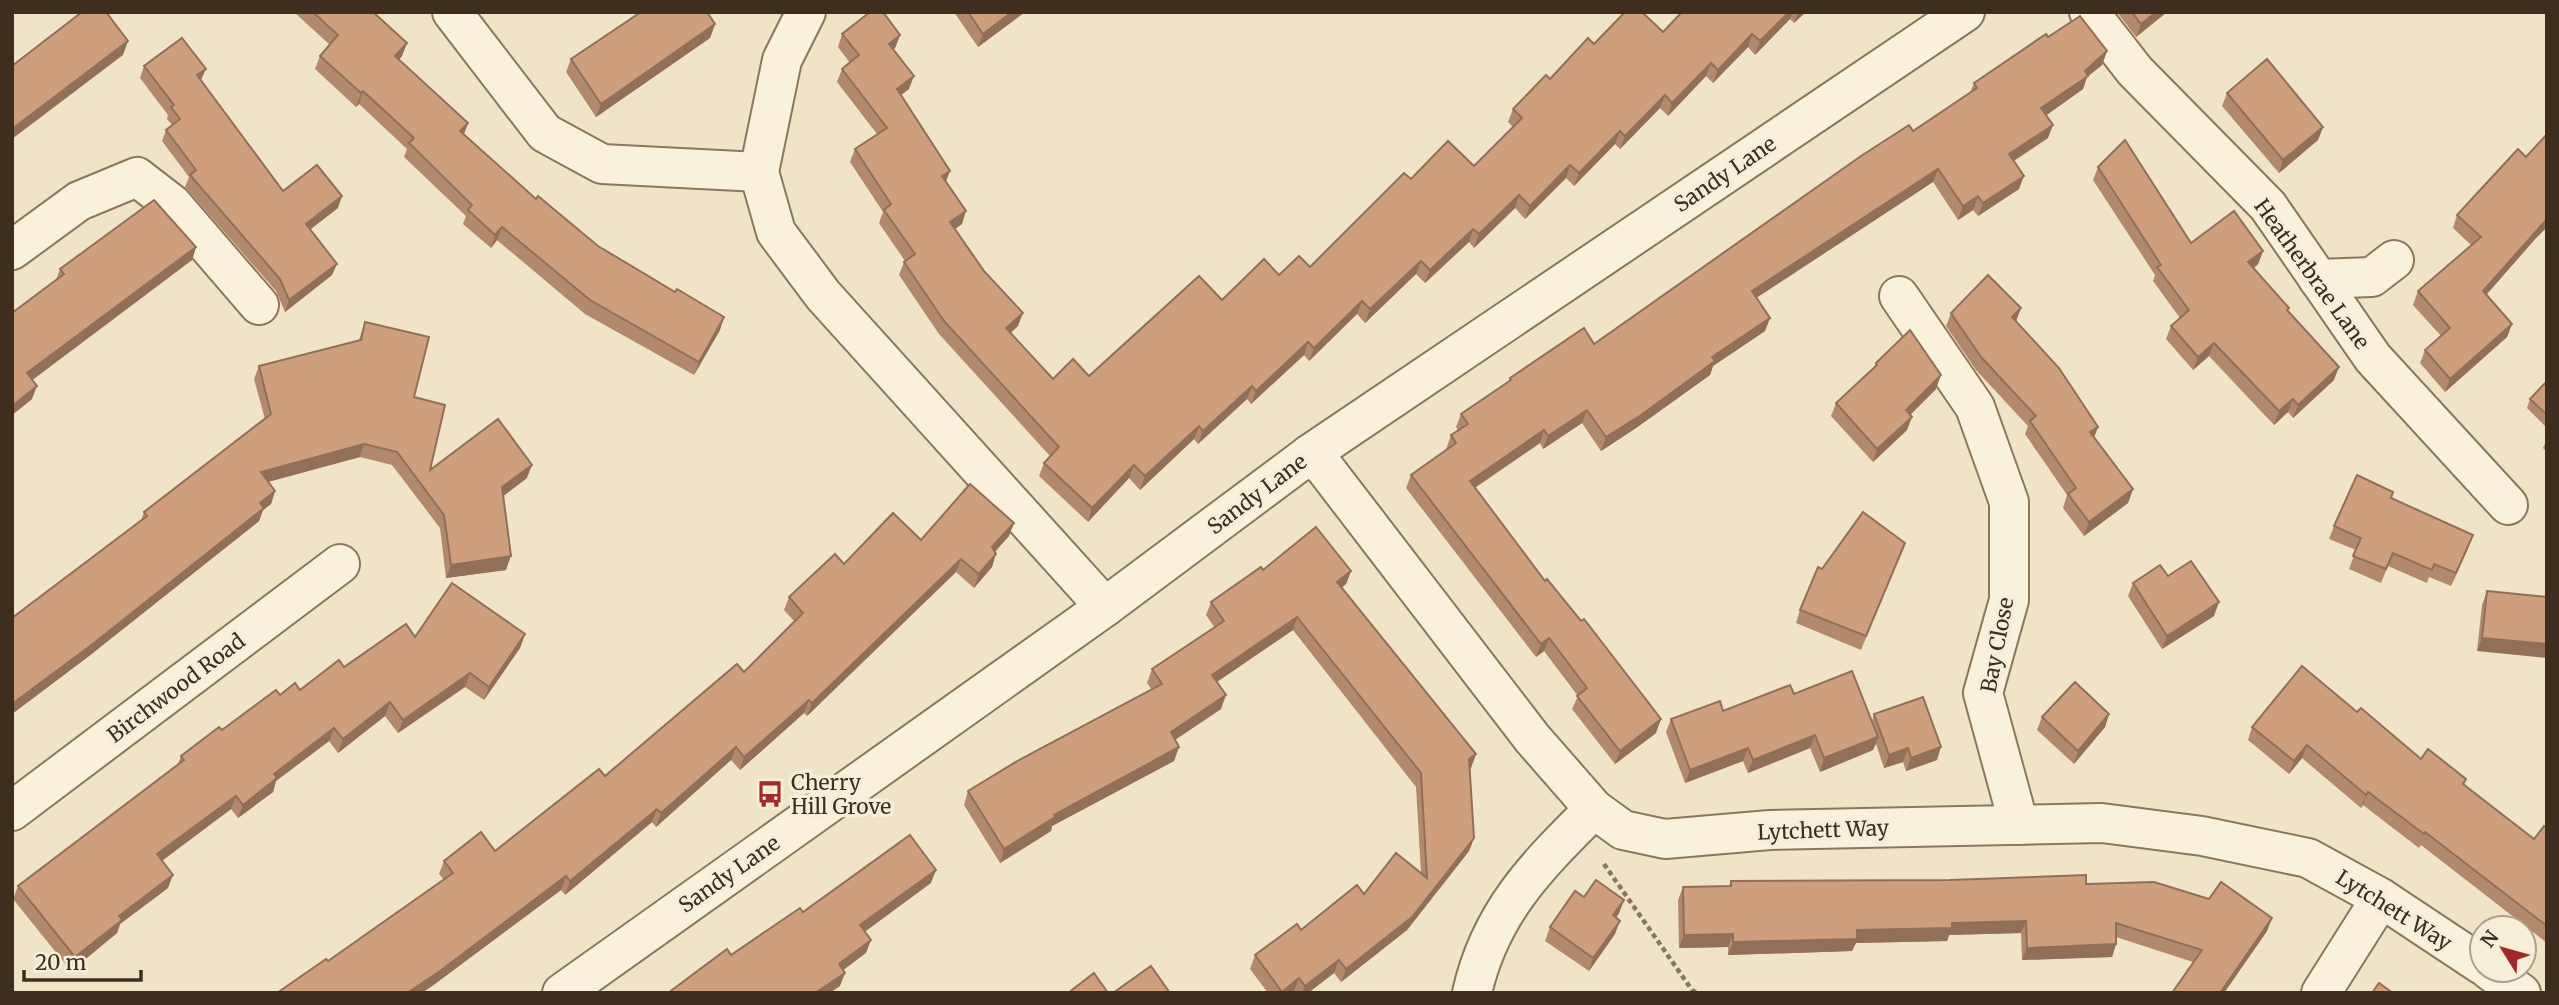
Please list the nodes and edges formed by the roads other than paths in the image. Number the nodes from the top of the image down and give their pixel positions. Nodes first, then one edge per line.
1 (452, 12) edge
2 (806, 12) edge
3 (1965, 12) edge
4 (2089, 12) edge
5 (759, 172) junction
6 (12, 250) edge
7 (2394, 260) dead end
8 (2318, 279) junction
9 (1899, 296) dead end
10 (259, 305) dead end
11 (1310, 454) junction
12 (2508, 505) dead end
13 (340, 564) dead end
14 (1105, 607) junction
15 (1594, 809) junction
16 (12, 811) edge
17 (2018, 825) junction
18 (2381, 898) junction
19 (2468, 956) edge
20 (562, 993) edge
21 (1472, 993) edge
22 (2321, 993) edge

1 - 5 street
2 - 5 street
3 - 11 street, Sandy Lane
4 - 8 street, Heatherbrae Lane
5 - 14 street
6 - 10 street
7 - 8 street
8 - 12 street, Heatherbrae Lane
9 - 17 street, Bay Close
11 - 14 street, Sandy Lane
11 - 15 street, Lytchett Way
13 - 16 street, Birchwood Road
14 - 20 street, Sandy Lane
15 - 17 street, Lytchett Way
15 - 21 street
17 - 18 street, Lytchett Way
18 - 19 street, Lytchett Way
18 - 22 street

